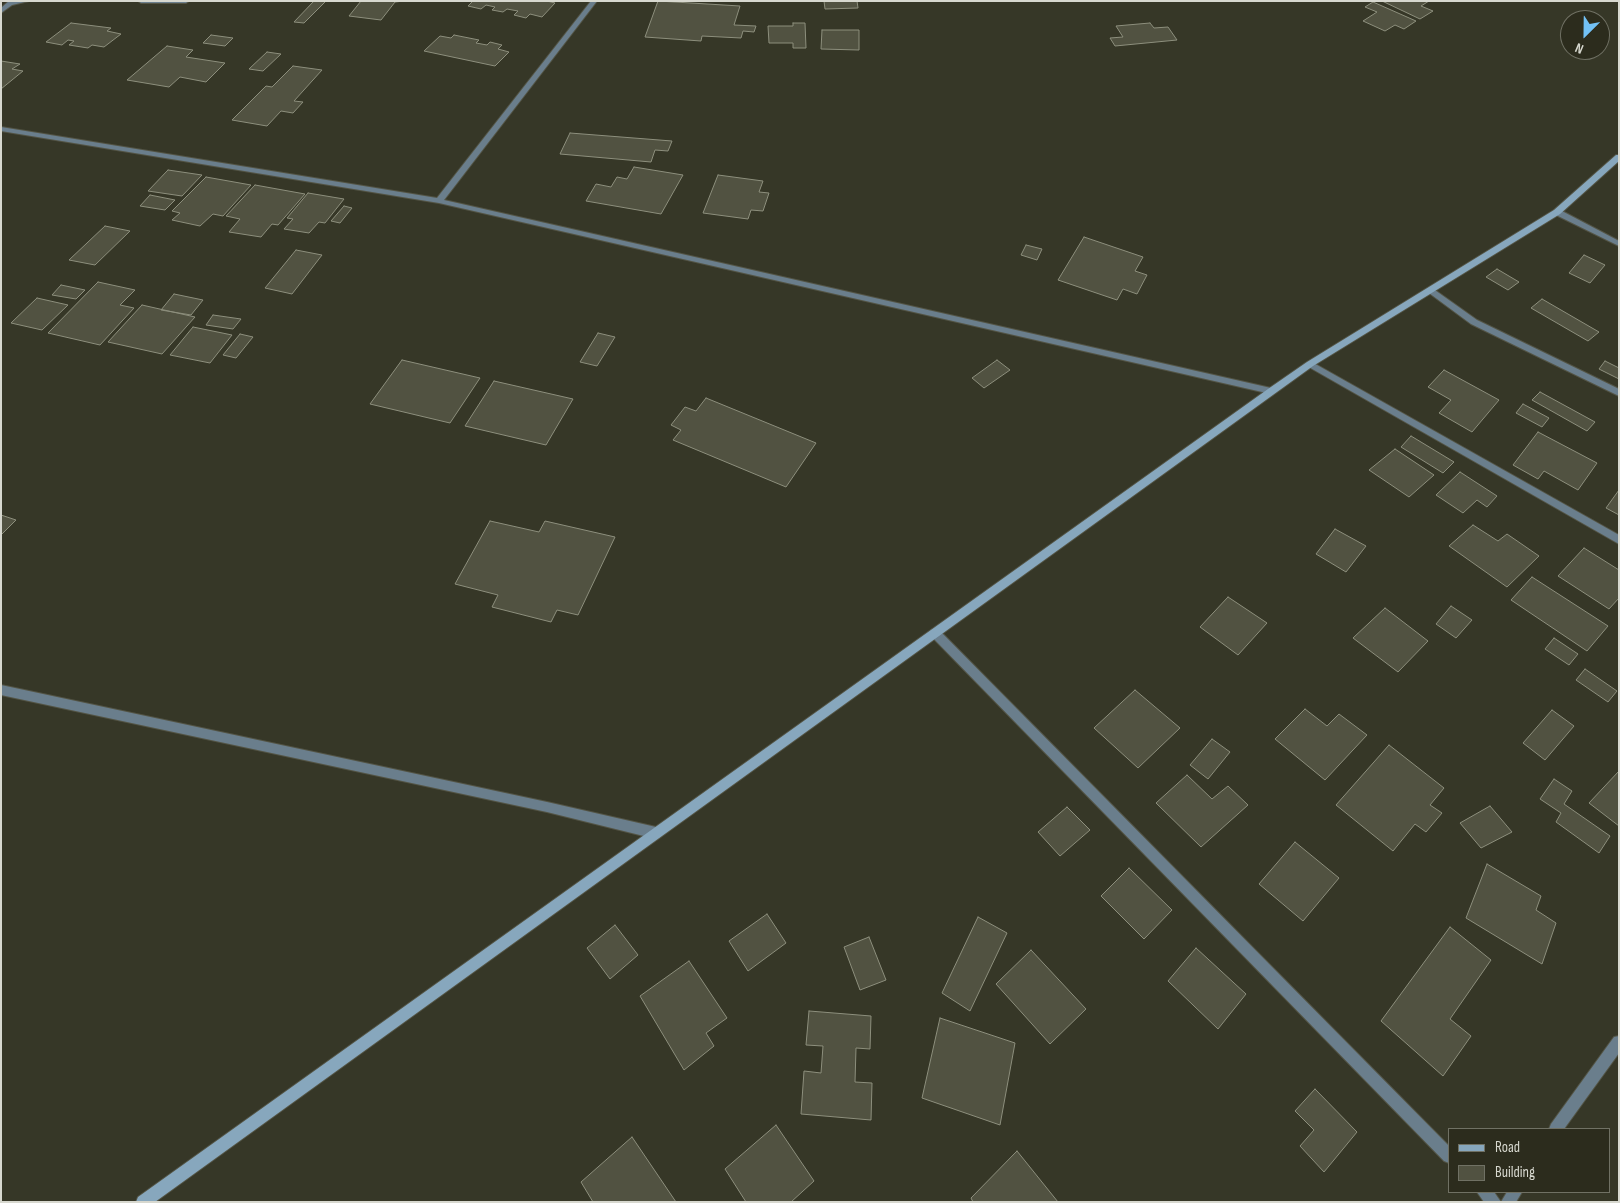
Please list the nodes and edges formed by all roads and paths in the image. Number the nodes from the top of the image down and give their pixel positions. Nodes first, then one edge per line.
1 (26, 1) edge
2 (140, 1) edge
3 (186, 1) edge
4 (594, 1) edge
5 (12, 2) edge
6 (1, 10) edge
7 (1, 129) edge
8 (1619, 157) edge
9 (439, 201) junction
10 (1557, 212) junction
11 (1619, 244) edge
12 (1432, 291) junction
13 (1310, 364) junction
14 (1271, 391) junction
15 (1619, 393) edge
16 (1619, 540) edge
17 (935, 633) junction
18 (1, 690) edge
19 (656, 833) junction
20 (1619, 1042) edge
21 (1557, 1128) edge
22 (1448, 1155) edge
23 (1485, 1193) edge
24 (143, 1202) edge
25 (1494, 1202) edge

1 - 5 street
2 - 3 street
4 - 9 street
5 - 6 street
7 - 9 street
8 - 10 street
9 - 14 street
10 - 11 street
10 - 12 street
12 - 13 street
12 - 15 street
13 - 14 street
13 - 16 street
14 - 17 street
17 - 19 street
17 - 22 street
18 - 19 street
19 - 24 street
20 - 21 street
23 - 25 street

